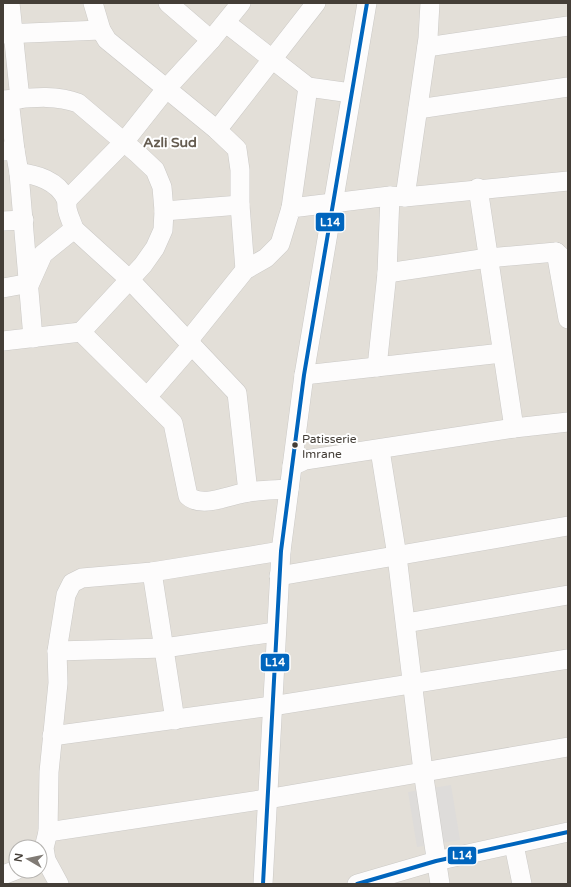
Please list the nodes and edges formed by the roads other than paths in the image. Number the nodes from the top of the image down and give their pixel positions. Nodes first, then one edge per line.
1 (10, 3) edge
2 (93, 3) edge
3 (168, 3) edge
4 (241, 3) edge
5 (316, 3) edge
6 (367, 3) edge
7 (430, 3) edge
8 (226, 23) junction
9 (568, 26) edge
10 (101, 30) junction
11 (8, 34) edge
12 (212, 40) junction
13 (427, 47) junction
14 (272, 60) junction
15 (308, 87) junction
16 (568, 87) edge
17 (166, 89) junction
18 (351, 93) junction
19 (11, 100) edge
20 (418, 109) junction
21 (217, 130) junction
22 (124, 142) junction
23 (9, 151) edge
24 (18, 173) junction
25 (568, 181) edge
26 (478, 188) junction
27 (398, 197) junction
28 (67, 200) junction
29 (333, 204) junction
30 (240, 205) junction
31 (291, 208) junction
32 (164, 211) junction
33 (24, 220) junction
34 (3, 221) edge
35 (74, 229) junction
36 (562, 257) edge
37 (488, 258) junction
38 (245, 270) junction
39 (387, 273) junction
40 (129, 279) junction
41 (30, 283) junction
42 (3, 288) edge
43 (568, 319) edge
44 (81, 332) junction
45 (33, 338) junction
46 (3, 341) edge
47 (190, 343) junction
48 (502, 353) junction
49 (377, 367) junction
50 (304, 375) junction
51 (147, 397) junction
52 (568, 422) edge
53 (514, 428) junction
54 (380, 450) junction
55 (292, 466) junction
56 (289, 489) junction
57 (248, 492) junction
58 (568, 526) edge
59 (281, 551) junction
60 (397, 556) junction
61 (152, 572) junction
62 (279, 576) junction
63 (568, 595) edge
64 (406, 623) junction
65 (275, 632) junction
66 (164, 648) junction
67 (57, 651) junction
68 (568, 659) edge
69 (413, 682) junction
70 (272, 706) junction
71 (175, 720) junction
72 (52, 736) junction
73 (568, 747) edge
74 (423, 771) junction
75 (267, 799) junction
76 (48, 832) junction
77 (568, 832) edge
78 (514, 845) junction
79 (436, 861) junction
80 (59, 884) edge
81 (263, 884) edge
82 (358, 884) edge
83 (440, 884) edge
84 (522, 884) edge

1 - 11 street
2 - 10 street
3 - 12 street
4 - 8 street
5 - 14 street
6 - 18 street
7 - 13 street
8 - 12 street
8 - 14 street
9 - 13 street
10 - 11 street
10 - 17 street
11 - 19 street
12 - 17 street
13 - 20 street
14 - 15 street
14 - 21 street
15 - 18 street
15 - 31 street
16 - 20 street
17 - 21 street
17 - 22 street
18 - 29 street
19 - 22 street
19 - 23 street
20 - 27 street
21 - 30 street
22 - 28 street
22 - 32 street
23 - 24 street
24 - 28 street
24 - 33 street
25 - 26 street
26 - 27 street
26 - 37 street
27 - 29 street
27 - 39 street
28 - 35 street
29 - 31 street
29 - 50 street
30 - 32 street
30 - 38 street
31 - 38 street
32 - 40 street
33 - 34 street
33 - 41 street
35 - 40 street
35 - 41 street
36 - 37 street
36 - 43 street
37 - 39 street
37 - 48 street
38 - 47 street
39 - 49 street
40 - 44 street
40 - 47 street
41 - 42 street
41 - 45 street
44 - 45 street
44 - 51 street
45 - 46 street
47 - 51 street
47 - 57 street
48 - 49 street
48 - 53 street
49 - 50 street
50 - 55 street
51 - 57 street
52 - 53 street
53 - 54 street
54 - 55 street
54 - 60 street
55 - 56 street
56 - 57 street
56 - 59 street
58 - 60 street
59 - 61 street
59 - 62 street
60 - 62 street
60 - 64 street
61 - 66 street
61 - 67 street
62 - 65 street
63 - 64 street
64 - 69 street
65 - 66 street
65 - 70 street
66 - 67 street
66 - 71 street
67 - 72 street
68 - 69 street
69 - 70 street
69 - 74 street
70 - 71 street
70 - 75 street
71 - 72 street
72 - 76 street
73 - 74 street
74 - 75 street
74 - 79 street
75 - 76 street
75 - 81 street
76 - 80 street
77 - 78 street
78 - 79 street
78 - 84 street
79 - 82 street
79 - 83 street

